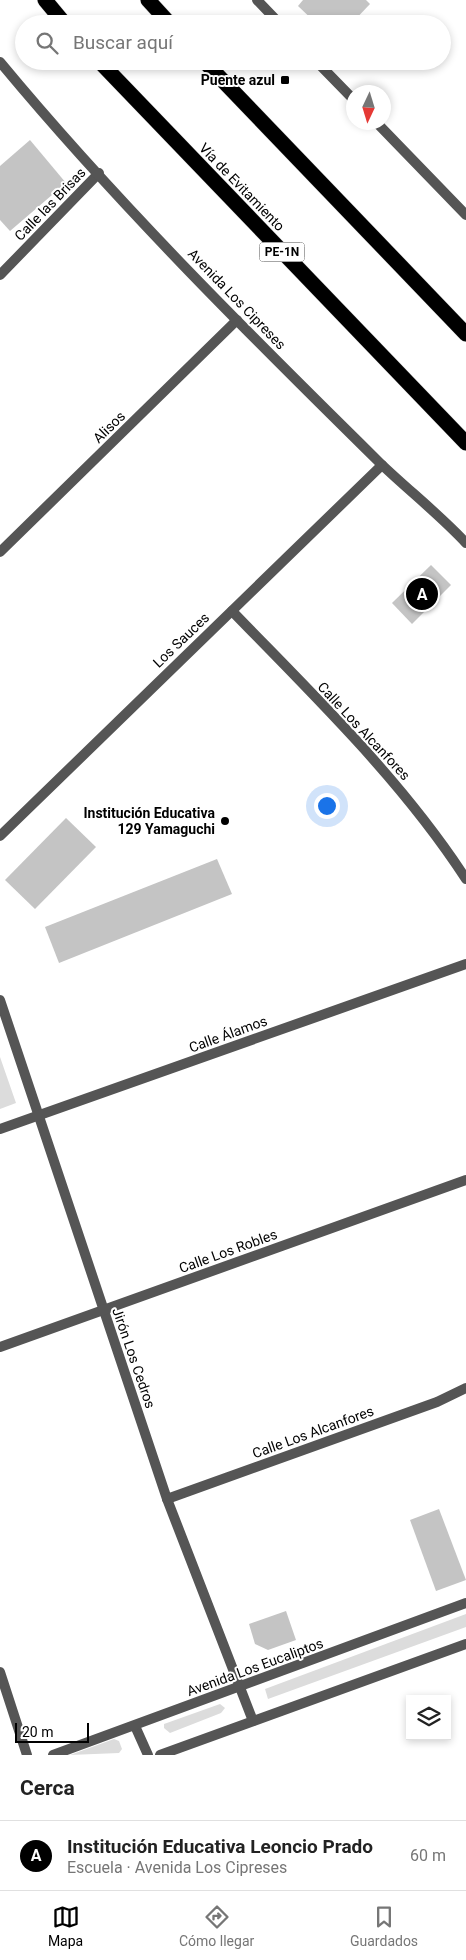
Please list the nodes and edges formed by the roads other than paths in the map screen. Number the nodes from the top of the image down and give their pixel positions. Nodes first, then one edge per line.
1 (45, 0) edge
2 (148, 0) edge
3 (256, 0) edge
4 (58, 15) edge
5 (162, 15) edge
6 (271, 15) edge
7 (0, 62) edge
8 (109, 70) edge
9 (213, 70) edge
10 (325, 70) edge
11 (346, 92) edge
12 (384, 130) edge
13 (99, 174) junction
14 (466, 215) edge
15 (0, 275) edge
16 (237, 320) junction
17 (466, 334) edge
18 (466, 443) edge
19 (382, 465) junction
20 (466, 542) edge
21 (0, 552) edge
22 (232, 610) junction
23 (0, 836) edge
24 (466, 879) edge
25 (466, 964) edge
26 (0, 1000) edge
27 (38, 1116) junction
28 (0, 1129) edge
29 (466, 1180) edge
30 (103, 1311) junction
31 (0, 1348) edge
32 (466, 1388) edge
33 (167, 1499) junction
34 (466, 1603) edge
35 (466, 1644) edge
36 (0, 1672) edge
37 (240, 1688) junction
38 (253, 1721) junction
39 (136, 1726) junction
40 (28, 1755) edge
41 (53, 1755) edge
42 (148, 1755) edge
43 (160, 1755) edge

1 - 4 highway
2 - 5 highway
3 - 6 street
7 - 13 street, Avenida Los Cipreses
8 - 18 highway, Vía de Evitamiento / PE-1N
9 - 17 highway
10 - 11 street
12 - 14 street
13 - 15 street, Calle las Brisas
13 - 16 street, Avenida Los Cipreses
16 - 19 street, Avenida Los Cipreses
16 - 21 street, Alisos
19 - 20 street, Avenida Los Cipreses
19 - 22 street, Los Sauces
22 - 23 street, Los Sauces
22 - 24 street, Calle Los Alcanfores
25 - 27 street, Calle Álamos
26 - 27 street, Jirón Los Cedros
27 - 28 street, Calle Álamos
27 - 30 street, Jirón Los Cedros
29 - 30 street, Calle Los Robles
30 - 31 street, Calle Los Robles
30 - 33 street, Jirón Los Cedros
32 - 33 street, Calle Los Alcanfores
33 - 37 street, Jirón Los Cedros
34 - 37 street, Avenida Los Eucaliptos
35 - 38 street
36 - 40 street
37 - 38 street, Jirón Los Cedros
37 - 39 street, Avenida Los Eucaliptos
38 - 43 street
39 - 41 street, Avenida Los Eucaliptos
39 - 42 street

